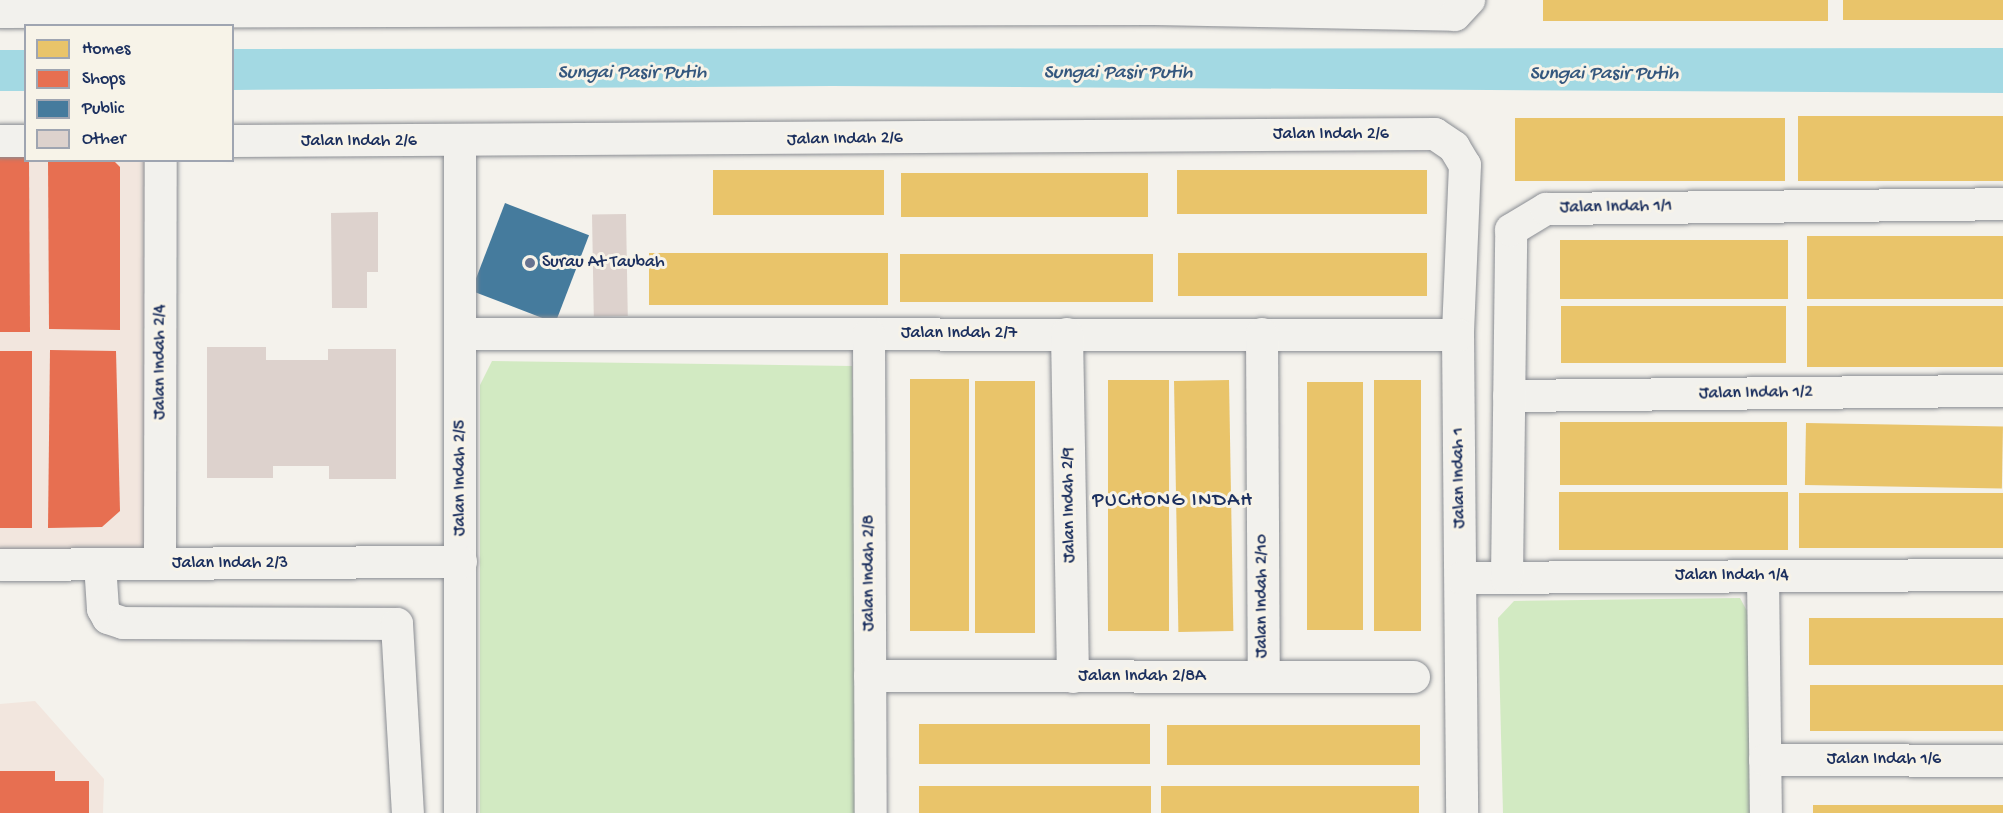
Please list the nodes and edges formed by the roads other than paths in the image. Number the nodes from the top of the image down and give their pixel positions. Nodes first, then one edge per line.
1 (1468, 1) edge
2 (827, 5) edge
3 (1155, 5) edge
4 (1324, 6) edge
5 (0, 12) edge
6 (0, 141) edge
7 (24, 141) edge
8 (234, 141) edge
9 (460, 143) junction
10 (1454, 147) joint
11 (161, 162) edge
12 (2003, 204) edge
13 (460, 333) junction
14 (869, 334) junction
15 (1067, 334) junction
16 (1262, 334) junction
17 (1458, 335) junction
18 (2003, 391) edge
19 (1509, 396) junction
20 (461, 562) junction
21 (100, 564) junction
22 (160, 564) junction
23 (0, 565) edge
24 (2003, 575) edge
25 (1763, 576) junction
26 (1461, 578) junction
27 (1508, 578) junction
28 (870, 676) junction
29 (1073, 676) junction
30 (1264, 677) junction
31 (1414, 677) dead end
32 (1765, 760) junction
33 (2003, 761) edge
34 (408, 813) edge
35 (460, 813) edge
36 (871, 813) edge
37 (1462, 813) edge
38 (1766, 813) edge

1 - 4 street
2 - 3 street
2 - 5 street
3 - 4 street
6 - 7 street
8 - 9 street, Jalan Indah 2/6
9 - 10 street, Jalan Indah 2/6
9 - 13 street, Jalan Indah 2/5
10 - 17 street, Jalan Indah 1
11 - 22 street, Jalan Indah 2/4
12 - 19 street, Jalan Indah 1/1
13 - 14 street, Jalan Indah 2/7
13 - 20 street, Jalan Indah 2/5
14 - 15 street, Jalan Indah 2/7
14 - 28 street, Jalan Indah 2/8
15 - 16 street, Jalan Indah 2/7
15 - 29 street, Jalan Indah 2/9
16 - 17 street, Jalan Indah 2/7
16 - 30 street, Jalan Indah 2/10
17 - 26 street, Jalan Indah 1
18 - 19 street, Jalan Indah 1/2
19 - 27 street, Jalan Indah 1/1
20 - 22 street, Jalan Indah 2/3
20 - 35 street, Jalan Indah 2/5
21 - 22 street, Jalan Indah 2/3
21 - 23 street, Jalan Indah 2/3
21 - 34 street
24 - 25 street, Jalan Indah 1/4
25 - 27 street, Jalan Indah 1/4
25 - 32 street
26 - 27 street, Jalan Indah 1/4
26 - 37 street, Jalan Indah 1
28 - 29 street, Jalan Indah 2/8A
28 - 36 street, Jalan Indah 2/8
29 - 30 street, Jalan Indah 2/8A
30 - 31 street, Jalan Indah 2/8A
32 - 33 street, Jalan Indah 1/6
32 - 38 street

